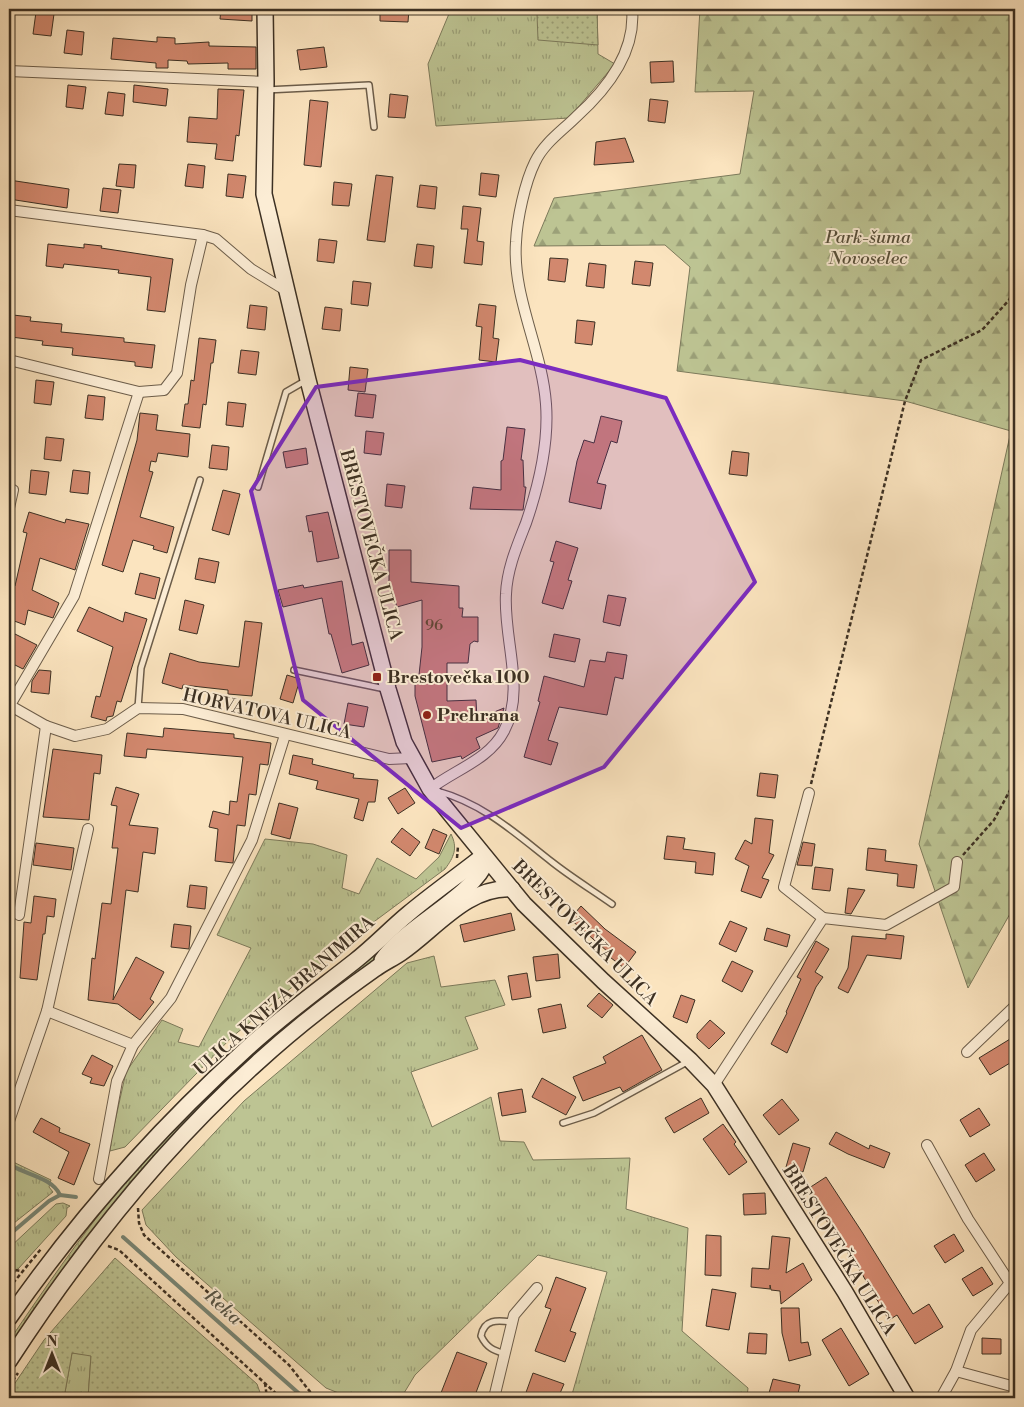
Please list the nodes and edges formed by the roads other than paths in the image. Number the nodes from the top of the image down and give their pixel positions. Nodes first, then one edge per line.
1 (264, 9) edge
2 (632, 9) edge
3 (9, 71) edge
4 (266, 86) junction
5 (374, 127) dead end
6 (9, 210) edge
7 (203, 235) junction
8 (287, 291) junction
9 (9, 360) edge
10 (308, 380) junction
11 (139, 392) junction
12 (200, 480) dead end
13 (258, 487) dead end
14 (11, 489) edge
15 (9, 508) edge
16 (294, 670) dead end
17 (388, 689) junction
18 (9, 705) edge
19 (138, 708) junction
20 (46, 726) junction
21 (286, 735) junction
22 (411, 758) junction
23 (430, 789) junction
24 (809, 793) road end
25 (88, 829) dead end
26 (485, 858) junction
27 (957, 862) road end
28 (512, 889) junction
29 (612, 904) dead end
30 (19, 915) dead end
31 (823, 918) junction
32 (377, 968) junction
33 (1015, 1006) edge
34 (47, 1010) junction
35 (133, 1045) junction
36 (967, 1052) dead end
37 (690, 1060) junction
38 (714, 1085) junction
39 (9, 1121) edge
40 (563, 1123) dead end
41 (927, 1145) dead end
42 (99, 1179) dead end
43 (1012, 1280) edge
44 (537, 1288) dead end
45 (9, 1318) edge
46 (513, 1322) junction
47 (505, 1354) junction
48 (16, 1364) edge
49 (956, 1371) junction
50 (1015, 1387) edge
51 (494, 1398) edge
52 (907, 1398) edge
53 (941, 1398) edge

1 - 4 street, BRESTOVEČKA ULICA
2 - 23 street
3 - 4 street
4 - 5 lane
4 - 8 street, BRESTOVEČKA ULICA
6 - 7 street
7 - 8 street
7 - 11 street
8 - 10 street, BRESTOVEČKA ULICA
9 - 11 street
10 - 13 lane
10 - 17 street, BRESTOVEČKA ULICA
11 - 18 street
12 - 19 lane
14 - 15 street
16 - 17 lane
17 - 22 street, BRESTOVEČKA ULICA
18 - 20 street
19 - 20 street
19 - 21 street, HORVATOVA ULICA
20 - 30 street
21 - 22 street, HORVATOVA ULICA
21 - 35 street
22 - 23 street, BRESTOVEČKA ULICA
23 - 26 street, BRESTOVEČKA ULICA
23 - 29 lane
24 - 31 street
25 - 34 street
26 - 28 street, BRESTOVEČKA ULICA
26 - 32 street, ULICA KNEZA BRANIMIRA
26 - 45 street, ULICA KNEZA BRANIMIRA
27 - 31 street
28 - 32 street, ULICA KNEZA BRANIMIRA
28 - 37 street, BRESTOVEČKA ULICA
31 - 38 street
32 - 48 street, ULICA KNEZA BRANIMIRA
33 - 36 street
34 - 35 street
34 - 39 street
35 - 42 street
37 - 38 street, BRESTOVEČKA ULICA
37 - 40 lane
38 - 52 street, BRESTOVEČKA ULICA
41 - 43 street
43 - 49 street
44 - 46 street
46 - 47 street
46 - 47 lane
47 - 51 street
49 - 50 street
49 - 53 street

